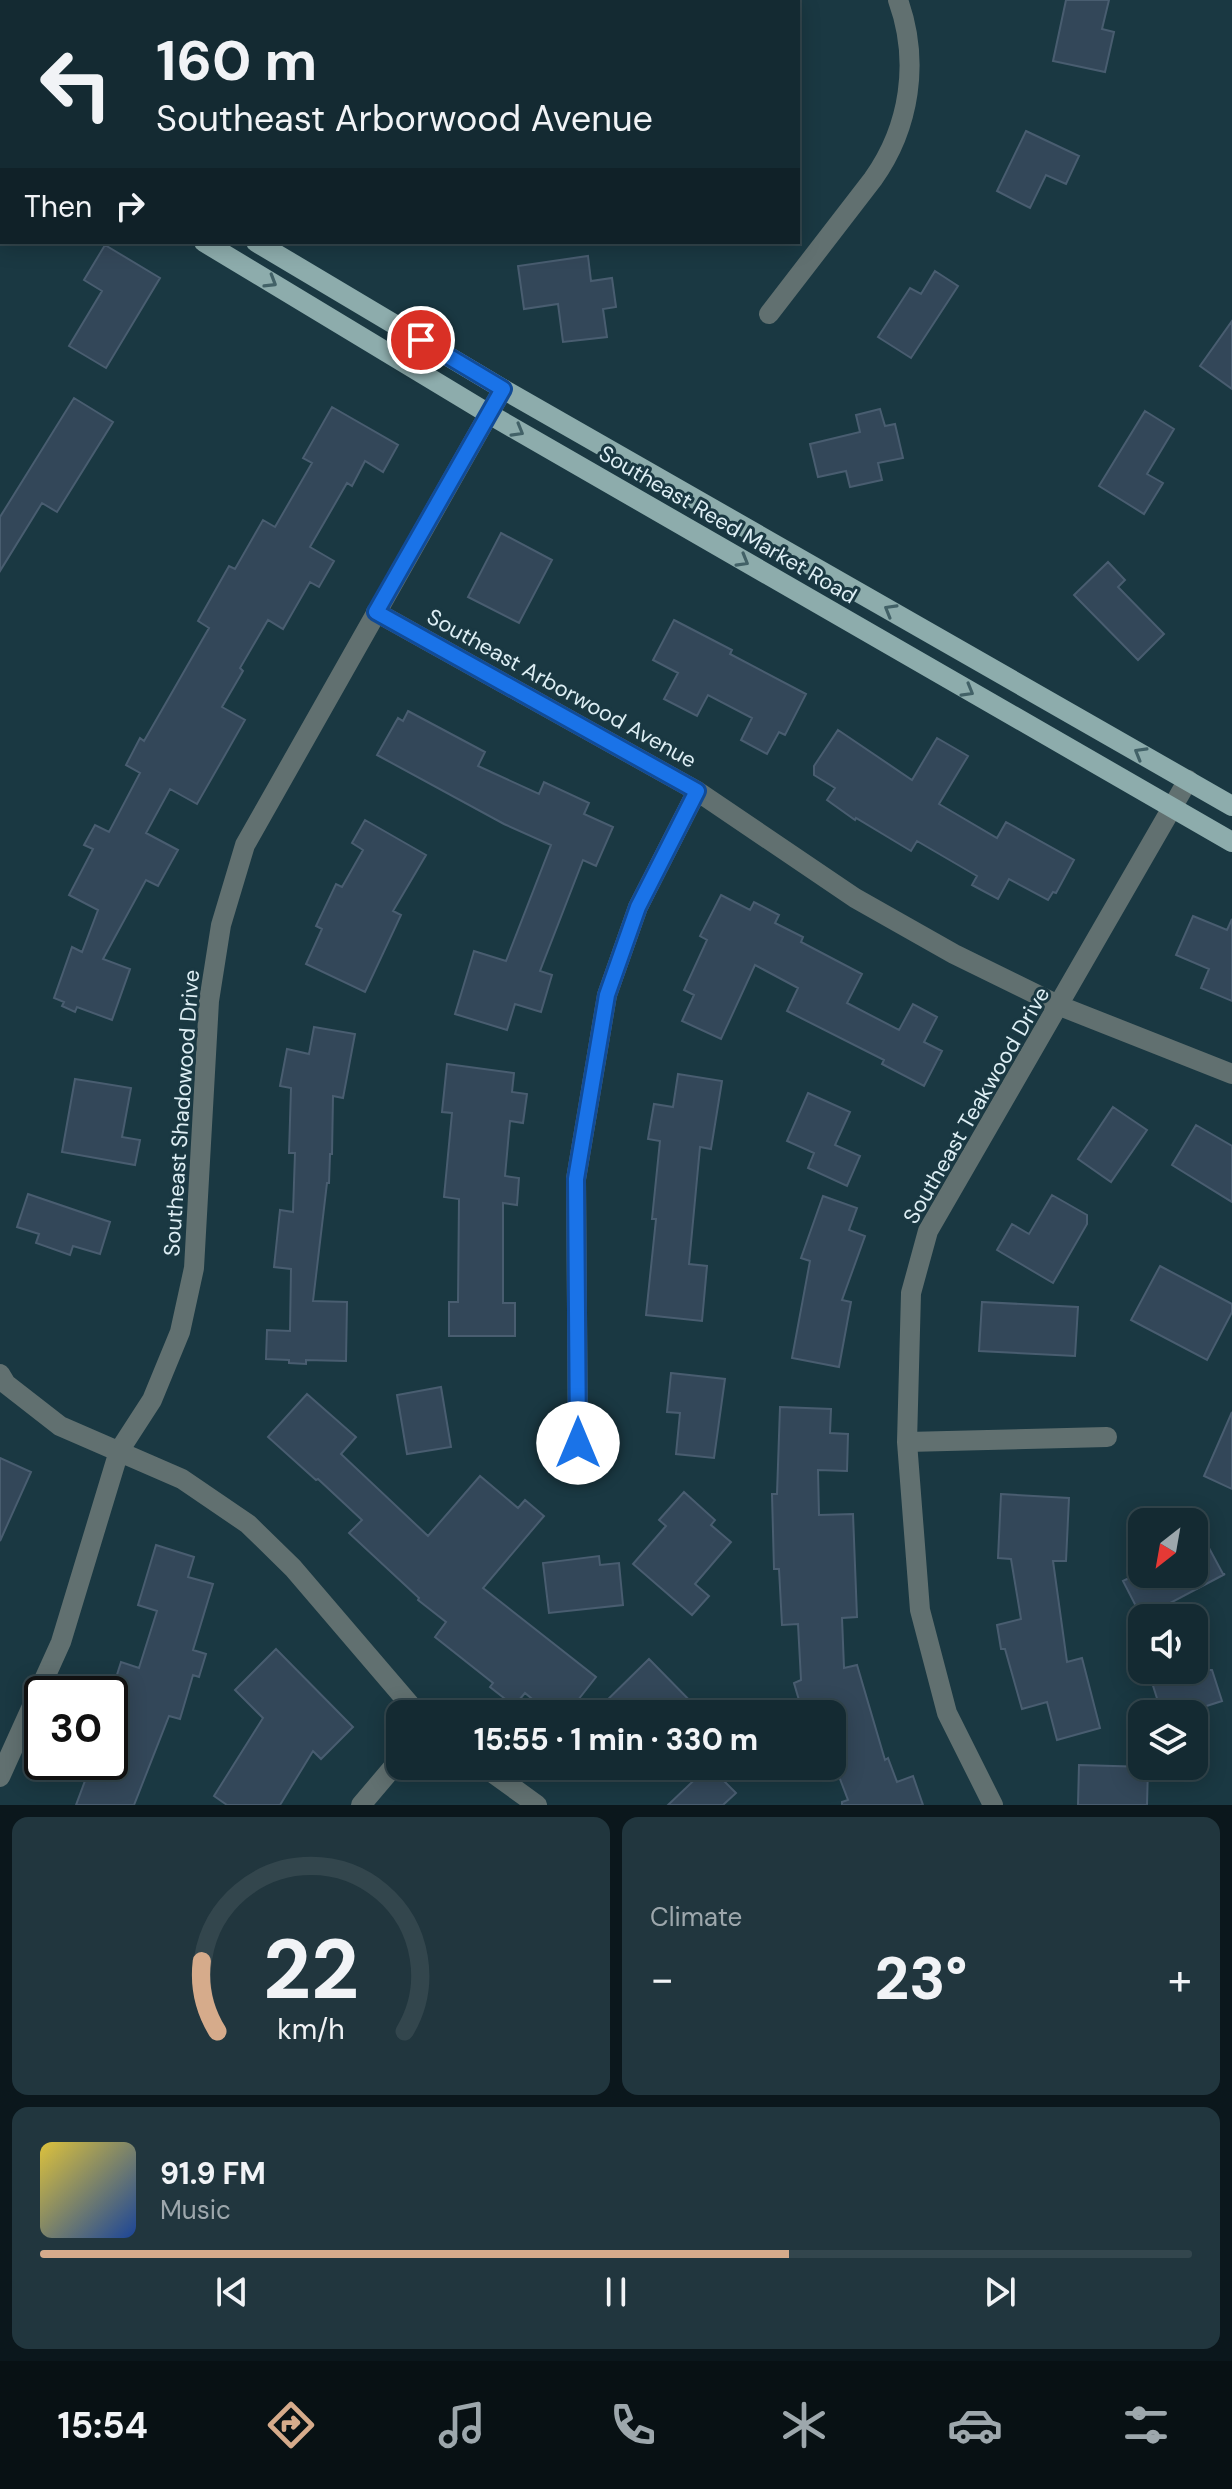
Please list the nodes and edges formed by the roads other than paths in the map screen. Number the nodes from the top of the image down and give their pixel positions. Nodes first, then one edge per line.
1 (898, 0) edge
2 (207, 244) edge
3 (259, 244) edge
4 (769, 314) dead end
5 (503, 389) junction
6 (489, 414) junction
7 (376, 612) junction
8 (1188, 780) junction
9 (697, 791) junction
10 (1232, 806) edge
11 (1172, 809) junction
12 (1232, 842) edge
13 (1060, 1006) junction
14 (1232, 1074) edge
15 (0, 1374) edge
16 (1107, 1437) dead end
17 (907, 1442) junction
18 (578, 1443) dead end
19 (119, 1451) junction
20 (406, 1700) edge
21 (386, 1776) edge
22 (0, 1777) edge
23 (502, 1780) edge
24 (361, 1805) edge
25 (537, 1805) edge
26 (993, 1805) edge

1 - 4 street
2 -> 6 main road, Southeast Reed Market Road
3 - 5 main road, Southeast Reed Market Road
5 - 6 street, Southeast Shadowood Drive
8 -> 5 main road, Southeast Reed Market Road
6 - 7 street, Southeast Shadowood Drive
6 -> 11 main road, Southeast Reed Market Road
7 - 9 street, Southeast Arborwood Avenue
7 - 19 street, Southeast Shadowood Drive
8 - 10 main road, Southeast Reed Market Road
8 - 11 street, Southeast Teakwood Drive
9 - 13 street, Southeast Arborwood Avenue
9 - 18 street
11 - 12 main road, Southeast Reed Market Road
11 - 13 street, Southeast Teakwood Drive
13 - 14 street, Southeast Arborwood Avenue
13 - 17 street, Southeast Teakwood Drive
15 - 19 street
16 - 17 street
17 - 26 street, Southeast Teakwood Drive
19 - 20 street
19 - 22 street, Southeast Shadowood Drive
21 - 24 street
23 - 25 street

